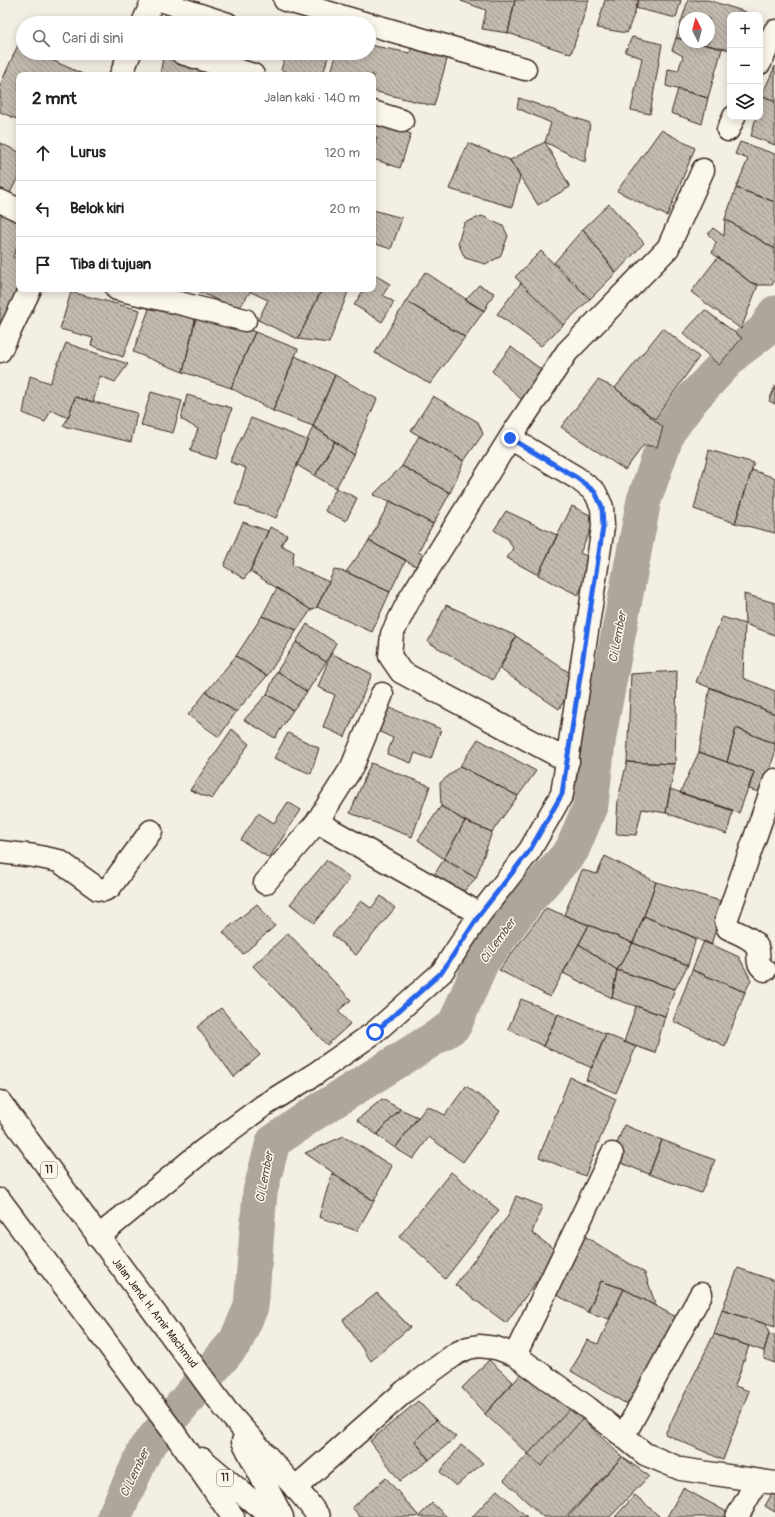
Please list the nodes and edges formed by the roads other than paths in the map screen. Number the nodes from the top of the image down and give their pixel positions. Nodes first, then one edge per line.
1 (153, 0) edge
2 (157, 0) edge
3 (285, 0) edge
4 (146, 16) edge
5 (206, 16) edge
6 (340, 16) edge
7 (376, 26) edge
8 (775, 31) edge
9 (763, 57) edge
10 (127, 60) edge
11 (205, 60) edge
12 (525, 70) dead end
13 (122, 72) edge
14 (243, 72) edge
15 (376, 113) edge
16 (402, 121) dead end
17 (703, 170) dead end
18 (0, 201) edge
19 (16, 209) edge
20 (29, 292) edge
21 (130, 292) edge
22 (245, 320) dead end
23 (0, 352) edge
24 (510, 438) junction
25 (382, 694) dead end
26 (568, 761) junction
27 (775, 780) edge
28 (317, 822) junction
29 (150, 831) dead end
30 (0, 852) edge
31 (265, 883) dead end
32 (480, 914) junction
33 (765, 970) dead end
34 (0, 1102) edge
35 (612, 1154) dead end
36 (0, 1200) edge
37 (98, 1237) junction
38 (701, 1294) dead end
39 (515, 1355) junction
40 (222, 1403) junction
41 (175, 1435) junction
42 (623, 1437) junction
43 (766, 1482) edge
44 (295, 1488) junction
45 (233, 1517) edge
46 (271, 1517) edge
47 (282, 1517) edge
48 (319, 1517) edge
49 (737, 1517) edge

1 - 4 main road
2 - 5 lane
3 - 6 main road
7 - 12 main road
8 - 9 main road
10 - 13 main road
11 - 14 main road
15 - 16 main road
17 - 24 main road
18 - 19 main road
20 - 23 main road
21 - 22 main road
24 - 26 main road
24 - 26 main road
25 - 28 main road
26 - 32 main road
27 - 33 main road
28 - 31 main road
28 - 32 main road
29 - 30 main road
32 - 37 main road
34 - 37 main road, Jalan Jend. H. Amir Machmud / 11
35 - 39 main road
36 - 41 main road, 11
37 - 40 main road, Jalan Jend. H. Amir Machmud / 11
38 - 42 main road
39 - 42 main road
39 - 44 main road
40 - 44 main road, Jalan Jend. H. Amir Machmud / 11
40 - 47 main road, 11
41 - 45 main road, 11
41 - 46 main road, 11
42 - 43 main road
43 - 49 main road
44 - 48 main road, Jalan Jend. H. Amir Machmud / 11

